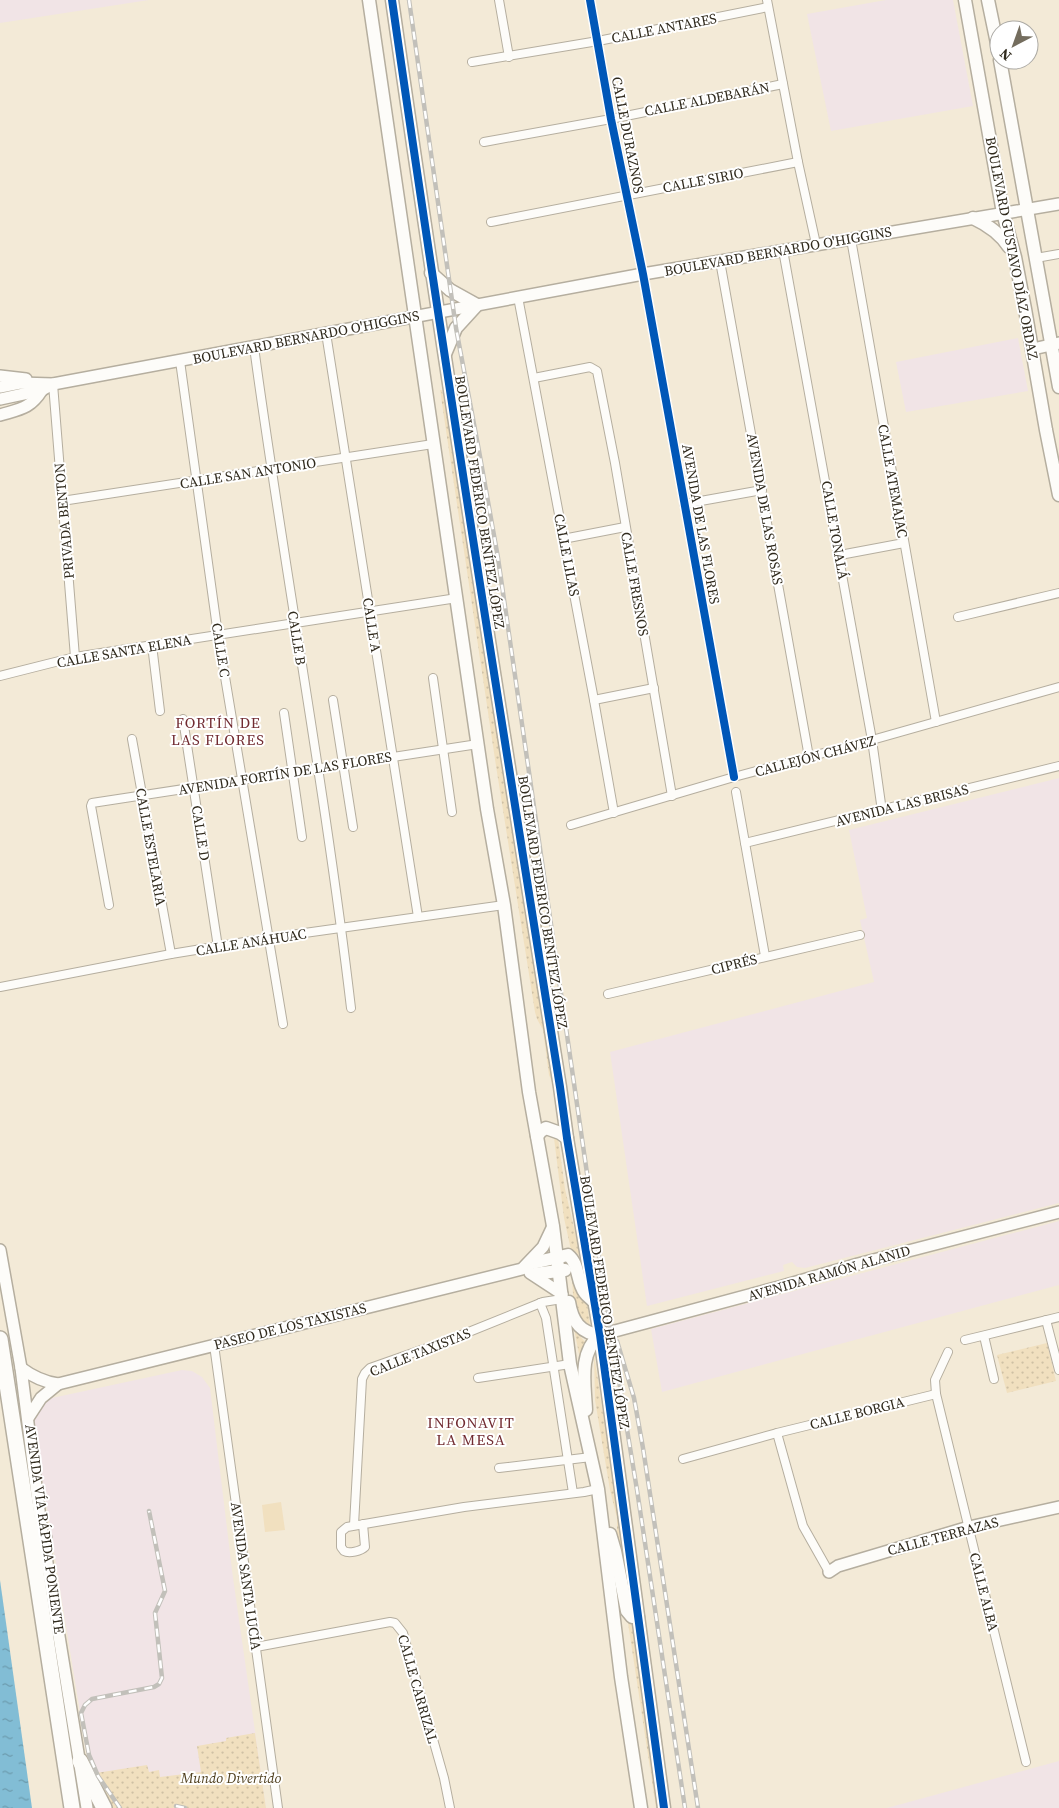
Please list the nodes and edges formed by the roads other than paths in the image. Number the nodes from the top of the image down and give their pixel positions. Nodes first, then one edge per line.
1 (369, 0) edge
2 (392, 0) edge
3 (499, 0) edge
4 (590, 0) edge
5 (965, 0) edge
6 (988, 0) edge
7 (767, 4) edge
8 (992, 20) edge
9 (598, 41) junction
10 (509, 57) junction
11 (472, 62) dead end
12 (1002, 70) edge
13 (783, 84) junction
14 (612, 118) junction
15 (484, 142) dead end
16 (798, 162) junction
17 (626, 195) junction
18 (1059, 204) edge
19 (1026, 210) junction
20 (1003, 213) junction
21 (973, 218) junction
22 (491, 222) dead end
23 (851, 239) junction
24 (816, 244) junction
25 (783, 250) junction
26 (1059, 254) edge
27 (1015, 257) junction
28 (1036, 258) junction
29 (720, 261) junction
30 (431, 273) junction
31 (643, 274) junction
32 (518, 298) junction
33 (476, 305) junction
34 (437, 312) junction
35 (415, 316) junction
36 (326, 333) junction
37 (1055, 344) edge
38 (254, 347) junction
39 (1032, 349) junction
40 (445, 355) junction
41 (180, 361) junction
42 (0, 376) edge
43 (534, 378) junction
44 (53, 384) junction
45 (0, 387) edge
46 (41, 387) junction
47 (1059, 387) edge
48 (0, 399) edge
49 (0, 415) edge
50 (433, 444) junction
51 (346, 457) junction
52 (270, 469) junction
53 (196, 482) junction
54 (762, 490) junction
55 (1059, 495) edge
56 (62, 501) junction
57 (684, 504) junction
58 (625, 527) junction
59 (563, 539) junction
60 (904, 544) junction
61 (840, 554) junction
62 (1059, 593) edge
63 (457, 598) junction
64 (370, 612) junction
65 (958, 617) dead end
66 (295, 623) junction
67 (218, 635) junction
68 (152, 645) junction
69 (75, 657) junction
70 (0, 676) edge
71 (433, 678) dead end
72 (1059, 687) edge
73 (654, 688) junction
74 (333, 700) dead end
75 (594, 700) junction
76 (160, 711) dead end
77 (284, 713) dead end
78 (183, 719) dead end
79 (936, 722) junction
80 (132, 739) dead end
81 (872, 740) junction
82 (478, 744) junction
83 (442, 749) junction
84 (393, 757) junction
85 (808, 757) junction
86 (343, 764) junction
87 (1059, 766) edge
88 (317, 768) junction
89 (292, 772) junction
90 (734, 777) junction
91 (241, 780) junction
92 (194, 787) junction
93 (736, 792) dead end
94 (142, 794) junction
95 (672, 796) junction
96 (882, 810) junction
97 (452, 812) dead end
98 (614, 813) junction
99 (571, 825) dead end
100 (353, 826) dead end
101 (302, 837) dead end
102 (745, 843) junction
103 (109, 905) dead end
104 (504, 905) junction
105 (418, 918) junction
106 (341, 928) junction
107 (860, 935) dead end
108 (269, 938) junction
109 (218, 947) junction
110 (171, 954) junction
111 (765, 956) junction
112 (0, 987) edge
113 (608, 994) dead end
114 (351, 1008) dead end
115 (283, 1024) dead end
116 (537, 1136) junction
117 (566, 1138) junction
118 (546, 1188) junction
119 (1059, 1212) edge
120 (553, 1226) junction
121 (0, 1250) edge
122 (560, 1256) junction
123 (528, 1269) junction
124 (562, 1270) junction
125 (562, 1296) junction
126 (594, 1302) junction
127 (540, 1303) junction
128 (1059, 1317) edge
129 (1046, 1320) junction
130 (600, 1335) junction
131 (984, 1336) junction
132 (0, 1339) edge
133 (965, 1340) dead end
134 (214, 1345) junction
135 (948, 1352) dead end
136 (570, 1364) junction
137 (554, 1367) junction
138 (21, 1368) junction
139 (1059, 1370) edge
140 (478, 1378) dead end
141 (994, 1379) dead end
142 (58, 1384) junction
143 (936, 1394) junction
144 (28, 1418) junction
145 (586, 1432) junction
146 (777, 1433) junction
147 (592, 1458) junction
148 (568, 1459) junction
149 (683, 1459) dead end
150 (498, 1468) dead end
151 (574, 1493) junction
152 (599, 1495) junction
153 (1059, 1507) edge
154 (363, 1524) junction
155 (354, 1525) junction
156 (969, 1527) junction
157 (44, 1538) junction
158 (828, 1572) joint
159 (638, 1617) junction
160 (256, 1647) junction
161 (47, 1654) junction
162 (80, 1762) junction
163 (1026, 1762) dead end
164 (72, 1808) edge
165 (87, 1808) edge
166 (104, 1808) edge
167 (278, 1808) edge
168 (450, 1808) edge
169 (641, 1808) edge
170 (664, 1808) edge

1 - 35 main road
2 - 30 main road, BOULEVARD FEDERICO BENÍTEZ LÓPEZ
3 - 10 street
4 - 9 street, CALLE DURAZNOS
5 - 20 main road, BOULEVARD GUSTAVO DÍAZ ORDAZ
6 - 8 main road
7 - 9 street, CALLE ANTARES
7 - 13 street
9 - 10 street, CALLE ANTARES
9 - 14 street, CALLE DURAZNOS
10 - 11 street, CALLE ANTARES
12 - 19 main road, BOULEVARD GUSTAVO DÍAZ ORDAZ
13 - 14 street, CALLE ALDEBARÁN
13 - 16 street
14 - 15 street, CALLE ALDEBARÁN
14 - 17 street, CALLE DURAZNOS
16 - 17 street, CALLE SIRIO
16 - 24 street
17 - 22 street, CALLE SIRIO
17 - 31 street, CALLE DURAZNOS
18 - 19 main road, BOULEVARD BERNARDO O'HIGGINS
19 - 20 main road, BOULEVARD BERNARDO O'HIGGINS
19 - 28 main road, BOULEVARD GUSTAVO DÍAZ ORDAZ
20 - 21 main road, BOULEVARD BERNARDO O'HIGGINS
20 - 27 main road, BOULEVARD GUSTAVO DÍAZ ORDAZ
21 - 23 main road, BOULEVARD BERNARDO O'HIGGINS
21 - 27 main road
23 - 24 main road, BOULEVARD BERNARDO O'HIGGINS
23 - 60 street, CALLE ATEMAJAC
24 - 25 main road, BOULEVARD BERNARDO O'HIGGINS
25 - 29 main road, BOULEVARD BERNARDO O'HIGGINS
25 - 61 street, CALLE TONALÁ
26 - 28 street
27 - 39 main road, BOULEVARD GUSTAVO DÍAZ ORDAZ
28 - 37 main road, BOULEVARD GUSTAVO DÍAZ ORDAZ
29 - 31 main road, BOULEVARD BERNARDO O'HIGGINS
29 - 54 street, AVENIDA DE LAS ROSAS
30 - 33 main road
30 - 34 main road, BOULEVARD FEDERICO BENÍTEZ LÓPEZ
31 - 32 main road, BOULEVARD BERNARDO O'HIGGINS
31 - 57 street, AVENIDA DE LAS FLORES
32 - 33 main road, BOULEVARD BERNARDO O'HIGGINS
32 - 43 street, CALLE LILAS
33 - 34 main road, BOULEVARD BERNARDO O'HIGGINS
33 - 40 main road
34 - 35 main road, BOULEVARD BERNARDO O'HIGGINS
34 - 40 main road, BOULEVARD FEDERICO BENÍTEZ LÓPEZ
35 - 36 main road, BOULEVARD BERNARDO O'HIGGINS
35 - 50 main road
36 - 38 main road, BOULEVARD BERNARDO O'HIGGINS
36 - 51 street, CALLE A
37 - 39 main road
37 - 47 main road, BOULEVARD GUSTAVO DÍAZ ORDAZ
38 - 41 main road, BOULEVARD BERNARDO O'HIGGINS
38 - 52 street, CALLE B
39 - 55 main road, BOULEVARD GUSTAVO DÍAZ ORDAZ
40 - 117 main road, BOULEVARD FEDERICO BENÍTEZ LÓPEZ
41 - 44 main road, BOULEVARD BERNARDO O'HIGGINS
41 - 53 street, CALLE C
42 - 46 main road
43 - 58 street, CALLE FRESNOS
43 - 59 street, CALLE LILAS
44 - 46 main road, BOULEVARD BERNARDO O'HIGGINS
44 - 56 street, PRIVADA BENTON
45 - 46 main road, BOULEVARD BERNARDO O'HIGGINS
46 - 48 main road, BOULEVARD BERNARDO O'HIGGINS
46 - 49 main road
50 - 51 street, CALLE SAN ANTONIO
50 - 63 main road
51 - 52 street, CALLE SAN ANTONIO
51 - 64 street, CALLE A
52 - 53 street, CALLE SAN ANTONIO
52 - 66 street, CALLE B
53 - 56 street, CALLE SAN ANTONIO
53 - 67 street, CALLE C
54 - 57 street
54 - 85 street, AVENIDA DE LAS ROSAS
56 - 69 street, PRIVADA BENTON
57 - 90 street, AVENIDA DE LAS FLORES
58 - 59 street
58 - 73 street, CALLE FRESNOS
59 - 75 street, CALLE LILAS
60 - 61 street
60 - 79 street, CALLE ATEMAJAC
61 - 81 street, CALLE TONALÁ
62 - 65 street
63 - 64 street, CALLE SANTA ELENA
63 - 82 main road
64 - 66 street, CALLE SANTA ELENA
64 - 84 street, CALLE A
66 - 67 street, CALLE SANTA ELENA
66 - 88 street, CALLE B
67 - 68 street, CALLE SANTA ELENA
67 - 91 street, CALLE C
68 - 69 street, CALLE SANTA ELENA
68 - 76 street
69 - 70 street, CALLE SANTA ELENA
71 - 83 street
72 - 79 street, CALLEJÓN CHÁVEZ
73 - 75 street
73 - 95 street, CALLE FRESNOS
74 - 86 street
75 - 98 street, CALLE LILAS
77 - 89 street
78 - 92 street, CALLE D
79 - 81 street, CALLEJÓN CHÁVEZ
80 - 94 street, CALLE ESTELARIA
81 - 85 street, CALLEJÓN CHÁVEZ
81 - 96 street, CALLE TONALÁ
82 - 83 street, AVENIDA FORTÍN DE LAS FLORES
82 - 104 main road
83 - 84 street, AVENIDA FORTÍN DE LAS FLORES
83 - 97 street
84 - 86 street, AVENIDA FORTÍN DE LAS FLORES
84 - 105 street, CALLE A
85 - 90 street, CALLEJÓN CHÁVEZ
86 - 88 street, AVENIDA FORTÍN DE LAS FLORES
86 - 100 street
87 - 96 street, AVENIDA LAS BRISAS
88 - 89 street, AVENIDA FORTÍN DE LAS FLORES
88 - 106 street, CALLE B
89 - 91 street, AVENIDA FORTÍN DE LAS FLORES
89 - 101 street
90 - 95 street, CALLEJÓN CHÁVEZ
91 - 92 street, AVENIDA FORTÍN DE LAS FLORES
91 - 108 street, CALLE C
92 - 94 street, AVENIDA FORTÍN DE LAS FLORES
92 - 109 street, CALLE D
93 - 102 street
94 - 103 street, AVENIDA FORTÍN DE LAS FLORES
94 - 110 street, CALLE ESTELARIA
95 - 98 street, CALLEJÓN CHÁVEZ
96 - 102 street, AVENIDA LAS BRISAS
98 - 99 street, CALLEJÓN CHÁVEZ
102 - 111 street
104 - 105 street, CALLE ANÁHUAC
104 - 116 main road
105 - 106 street, CALLE ANÁHUAC
106 - 108 street, CALLE ANÁHUAC
106 - 114 street, CALLE B
107 - 111 street, CIPRÉS
108 - 109 street, CALLE ANÁHUAC
108 - 115 street, CALLE C
109 - 110 street, CALLE ANÁHUAC
110 - 112 street, CALLE ANÁHUAC
111 - 113 street, CIPRÉS
116 - 117 main road
116 - 118 main road
117 - 126 main road, BOULEVARD FEDERICO BENÍTEZ LÓPEZ
118 - 120 main road
118 - 122 main road
119 - 130 main road, AVENIDA RAMÓN ALANID
120 - 122 main road
120 - 123 main road
121 - 138 main road, AVENIDA VÍA RÁPIDA PONIENTE
122 - 123 main road
122 - 124 main road
122 - 126 main road
123 - 124 main road
123 - 125 main road
123 - 134 main road, PASEO DE LOS TAXISTAS
124 - 125 main road
124 - 130 main road
125 - 127 street, CALLE TAXISTAS
125 - 136 main road
126 - 130 main road, BOULEVARD FEDERICO BENÍTEZ LÓPEZ
127 - 137 street
127 - 155 street, CALLE TAXISTAS
128 - 129 street
129 - 131 street
129 - 139 street
130 - 145 main road
130 - 159 main road, BOULEVARD FEDERICO BENÍTEZ LÓPEZ
131 - 133 street
131 - 141 street
132 - 161 highway, AVENIDA VÍA RÁPIDA PONIENTE
134 - 142 main road, PASEO DE LOS TAXISTAS
134 - 160 street, AVENIDA SANTA LUCÍA
135 - 143 street
136 - 137 street
136 - 145 main road
137 - 140 street
137 - 148 street
138 - 142 main road
138 - 144 main road, AVENIDA VÍA RÁPIDA PONIENTE
142 - 144 main road, PASEO DE LOS TAXISTAS
143 - 146 street, CALLE BORGIA
143 - 156 street, CALLE ALBA
144 - 157 main road, AVENIDA VÍA RÁPIDA PONIENTE
145 - 147 main road
146 - 149 street, CALLE BORGIA
146 - 158 street
147 - 148 street
147 - 152 main road
148 - 150 street
148 - 151 street
151 - 152 street
151 - 154 street
152 - 159 main road
152 - 169 main road
153 - 156 main road, CALLE TERRAZAS
154 - 155 street
154 - 155 street
156 - 158 main road, CALLE TERRAZAS
156 - 163 street, CALLE ALBA
157 - 161 highway
157 - 162 main road, AVENIDA VÍA RÁPIDA PONIENTE
159 - 170 main road, BOULEVARD FEDERICO BENÍTEZ LÓPEZ
160 - 167 street, AVENIDA SANTA LUCÍA
160 - 168 street, CALLE CARRIZAL
161 - 164 highway, AVENIDA VÍA RÁPIDA PONIENTE
162 - 165 main road, AVENIDA VÍA RÁPIDA PONIENTE
162 - 166 highway

